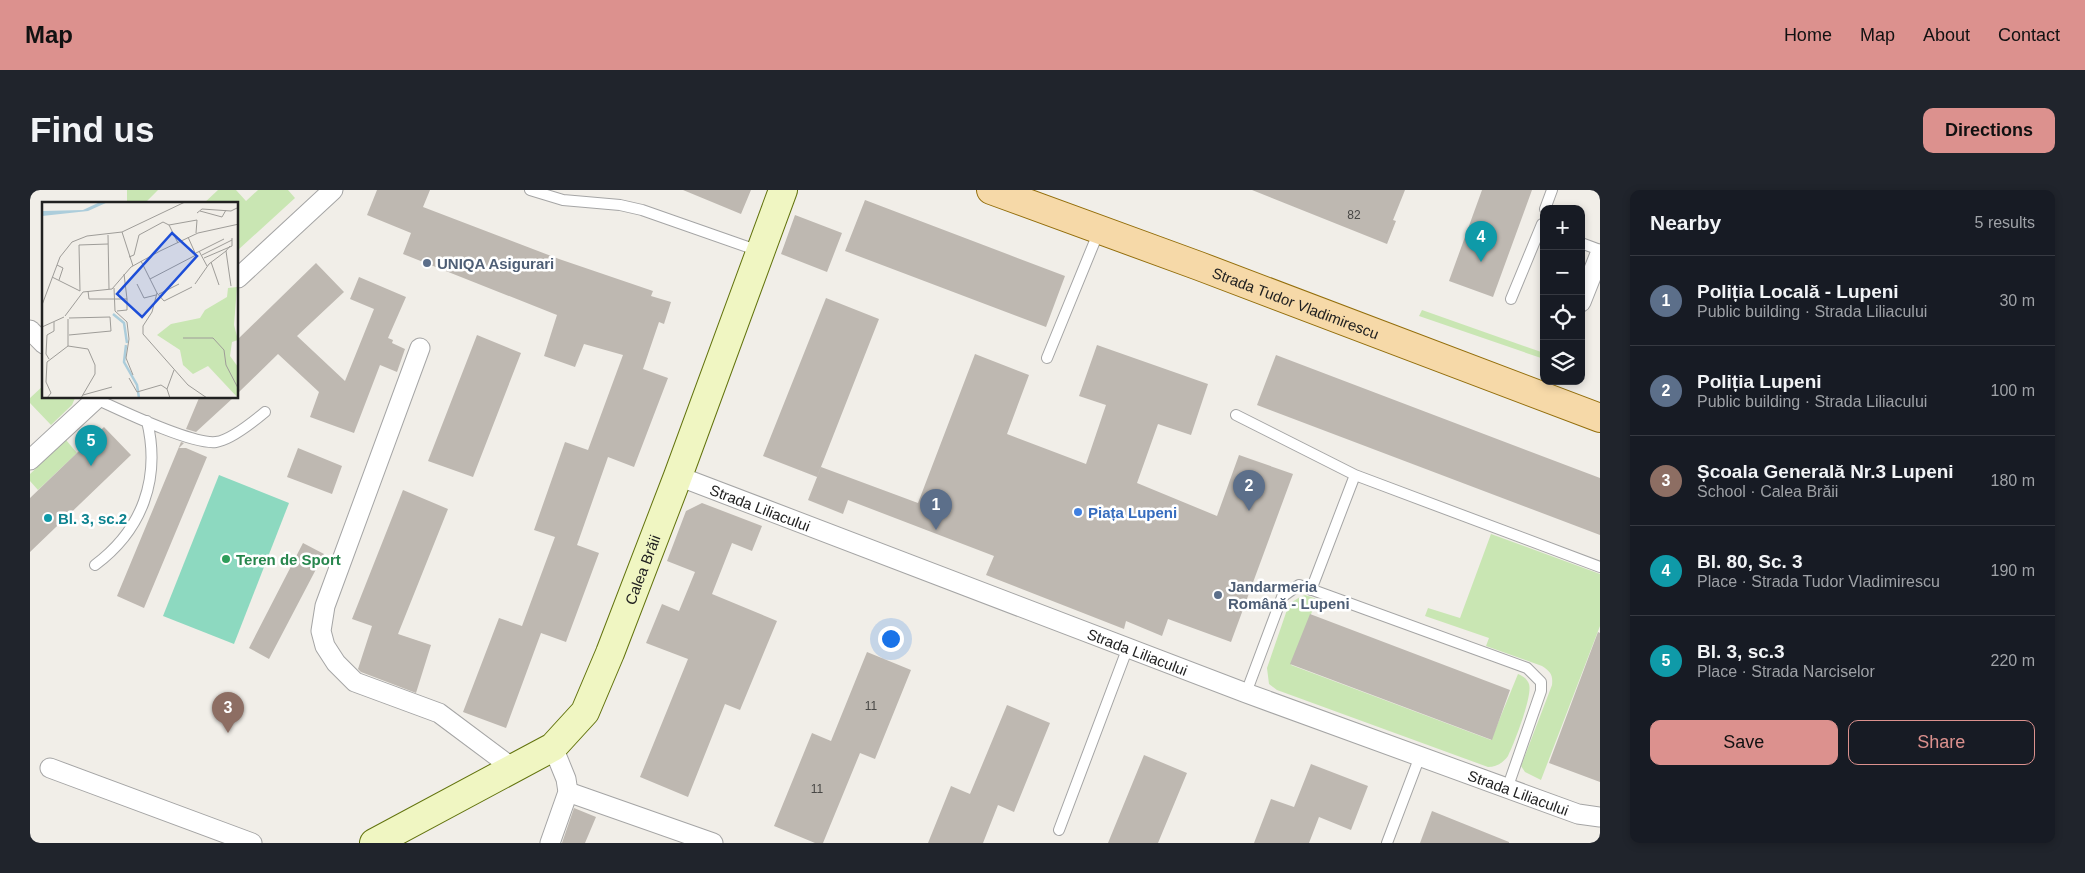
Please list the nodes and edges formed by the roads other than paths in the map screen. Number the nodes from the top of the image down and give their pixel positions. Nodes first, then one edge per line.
1 (333, 190) edge
2 (530, 190) edge
3 (783, 190) edge
4 (990, 190) edge
5 (1552, 190) edge
6 (1546, 205) edge
7 (1099, 230) junction
8 (1540, 232) edge
9 (1585, 245) edge
10 (760, 252) junction
11 (1600, 252) edge
12 (239, 277) edge
13 (1584, 295) edge
14 (1511, 300) dead end
15 (30, 330) edge
16 (42, 342) edge
17 (420, 348) dead end
18 (1047, 358) dead end
19 (1547, 389) edge
20 (95, 399) edge
21 (98, 399) edge
22 (265, 412) dead end
23 (1236, 415) dead end
24 (1600, 418) edge
25 (147, 421) junction
26 (30, 460) edge
27 (1355, 475) junction
28 (678, 476) junction
29 (95, 566) dead end
30 (1600, 567) edge
31 (1311, 590) junction
32 (1128, 647) junction
33 (1246, 693) junction
34 (554, 747) junction
35 (1420, 756) junction
36 (50, 768) dead end
37 (514, 769) junction
38 (1507, 789) junction
39 (568, 792) junction
40 (1600, 817) edge
41 (1059, 830) dead end
42 (252, 843) edge
43 (374, 843) edge
44 (550, 843) edge
45 (713, 843) edge
46 (1387, 843) edge

1 - 12 street
2 - 10 lane
3 - 10 main road, Calea Brăii
4 - 7 main road, Strada Tudor Vladimirescu
5 - 6 lane
7 - 18 lane
7 - 19 main road, Strada Tudor Vladimirescu
8 - 14 lane
9 - 11 lane
10 - 28 main road, Calea Brăii
11 - 13 street
15 - 16 street
17 - 37 street
19 - 24 main road, Strada Tudor Vladimirescu
20 - 26 street
21 - 25 lane
22 - 25 lane
23 - 27 lane
25 - 29 lane
27 - 30 lane
27 - 31 lane
28 - 32 street, Strada Liliacului
28 - 34 main road, Calea Brăii
31 - 33 lane
31 - 38 lane
32 - 33 street, Strada Liliacului
32 - 41 lane
33 - 35 street, Strada Liliacului
34 - 37 main road, Calea Brăii
34 - 39 street
35 - 38 street, Strada Liliacului
35 - 46 lane
36 - 42 street
37 - 43 main road, Calea Brăii
38 - 40 street, Strada Liliacului
39 - 44 street
39 - 45 street

